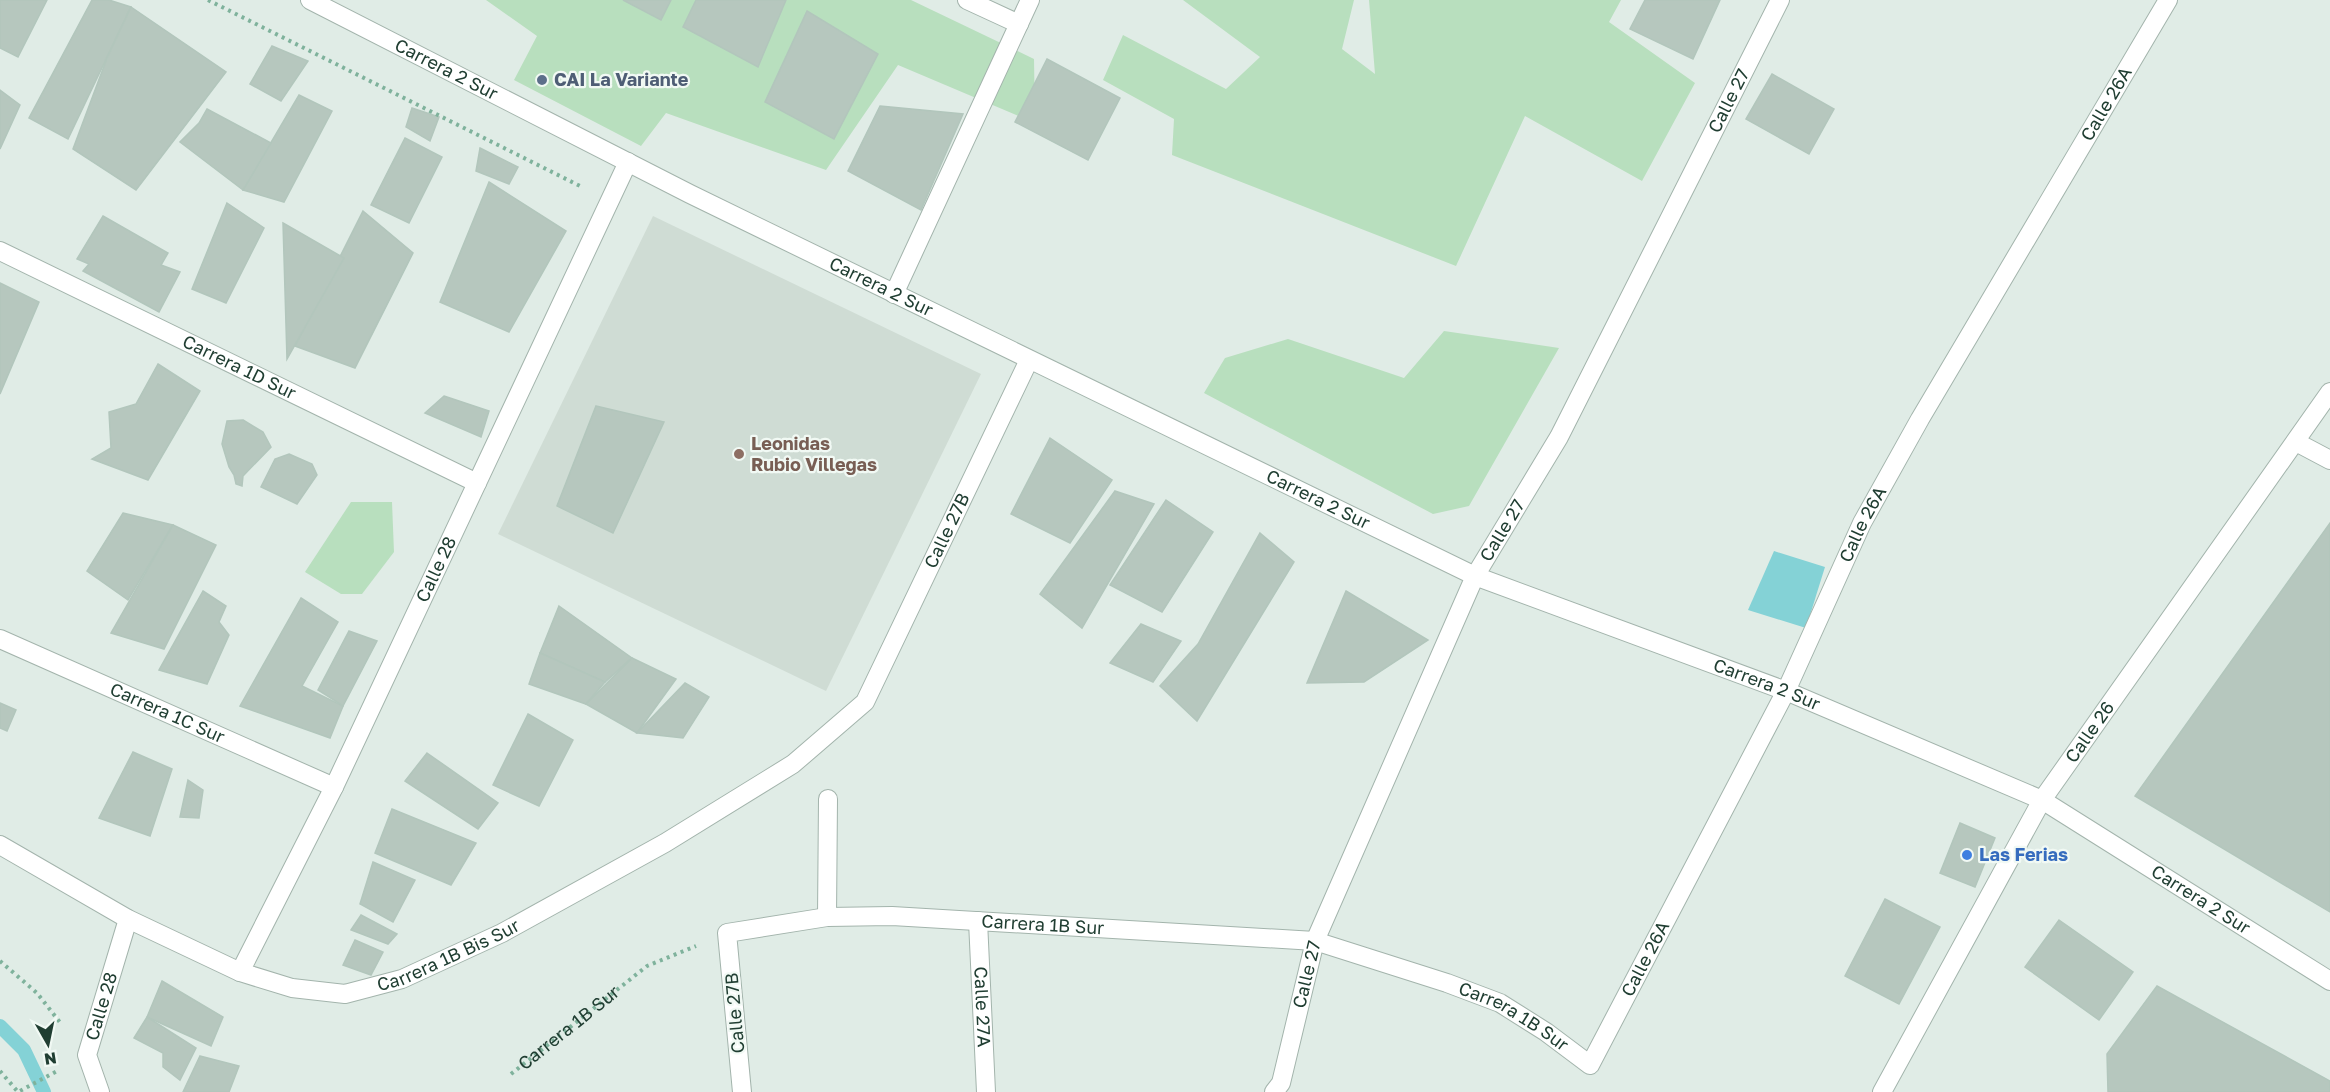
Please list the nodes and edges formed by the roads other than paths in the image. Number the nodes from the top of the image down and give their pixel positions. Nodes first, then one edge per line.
1 (310, 0) edge
2 (967, 0) edge
3 (1030, 0) edge
4 (1780, 0) edge
5 (2168, 0) edge
6 (333, 5) edge
7 (1019, 24) junction
8 (628, 162) junction
9 (0, 251) edge
10 (894, 294) junction
11 (1029, 360) junction
12 (2330, 392) edge
13 (2296, 442) junction
14 (2330, 460) edge
15 (477, 483) junction
16 (1475, 576) junction
17 (0, 639) edge
18 (1786, 691) junction
19 (865, 702) joint
20 (334, 787) junction
21 (828, 799) dead end
22 (2042, 800) junction
23 (0, 845) edge
24 (827, 916) junction
25 (128, 919) junction
26 (978, 921) junction
27 (727, 933) joint
28 (1315, 941) junction
29 (240, 972) junction
30 (2330, 981) edge
31 (1590, 1065) joint
32 (1278, 1088) edge
33 (100, 1092) edge
34 (742, 1092) edge
35 (987, 1092) edge
36 (1882, 1092) edge

1 - 6 street, Carrera 2 Sur
2 - 7 street
3 - 7 street
4 - 16 street, Calle 27
5 - 18 street, Calle 26A
6 - 8 street, Carrera 2 Sur
7 - 10 street
8 - 10 street, Carrera 2 Sur
8 - 15 street, Calle 28
9 - 15 street, Carrera 1D Sur
10 - 11 street, Carrera 2 Sur
11 - 16 street, Carrera 2 Sur
11 - 19 street, Calle 27B
12 - 13 street, Calle 26
13 - 14 street
13 - 22 street, Calle 26
15 - 20 street, Calle 28
16 - 18 street, Carrera 2 Sur
16 - 28 street, Calle 27
17 - 20 street, Carrera 1C Sur
18 - 22 street, Carrera 2 Sur
18 - 31 street, Calle 26A
19 - 29 street, Carrera 1B Bis Sur
20 - 29 street, Calle 28
21 - 24 street
22 - 30 street, Carrera 2 Sur
22 - 36 street, Calle 26
23 - 25 street, Carrera 1B Bis Sur
24 - 26 street, Carrera 1B Sur
24 - 27 street, Carrera 1B Sur
25 - 29 street, Carrera 1B Bis Sur
25 - 33 street, Calle 28
26 - 28 street, Carrera 1B Sur
26 - 35 street, Calle 27A
27 - 34 street, Calle 27B
28 - 31 street, Carrera 1B Sur
28 - 32 street, Calle 27

